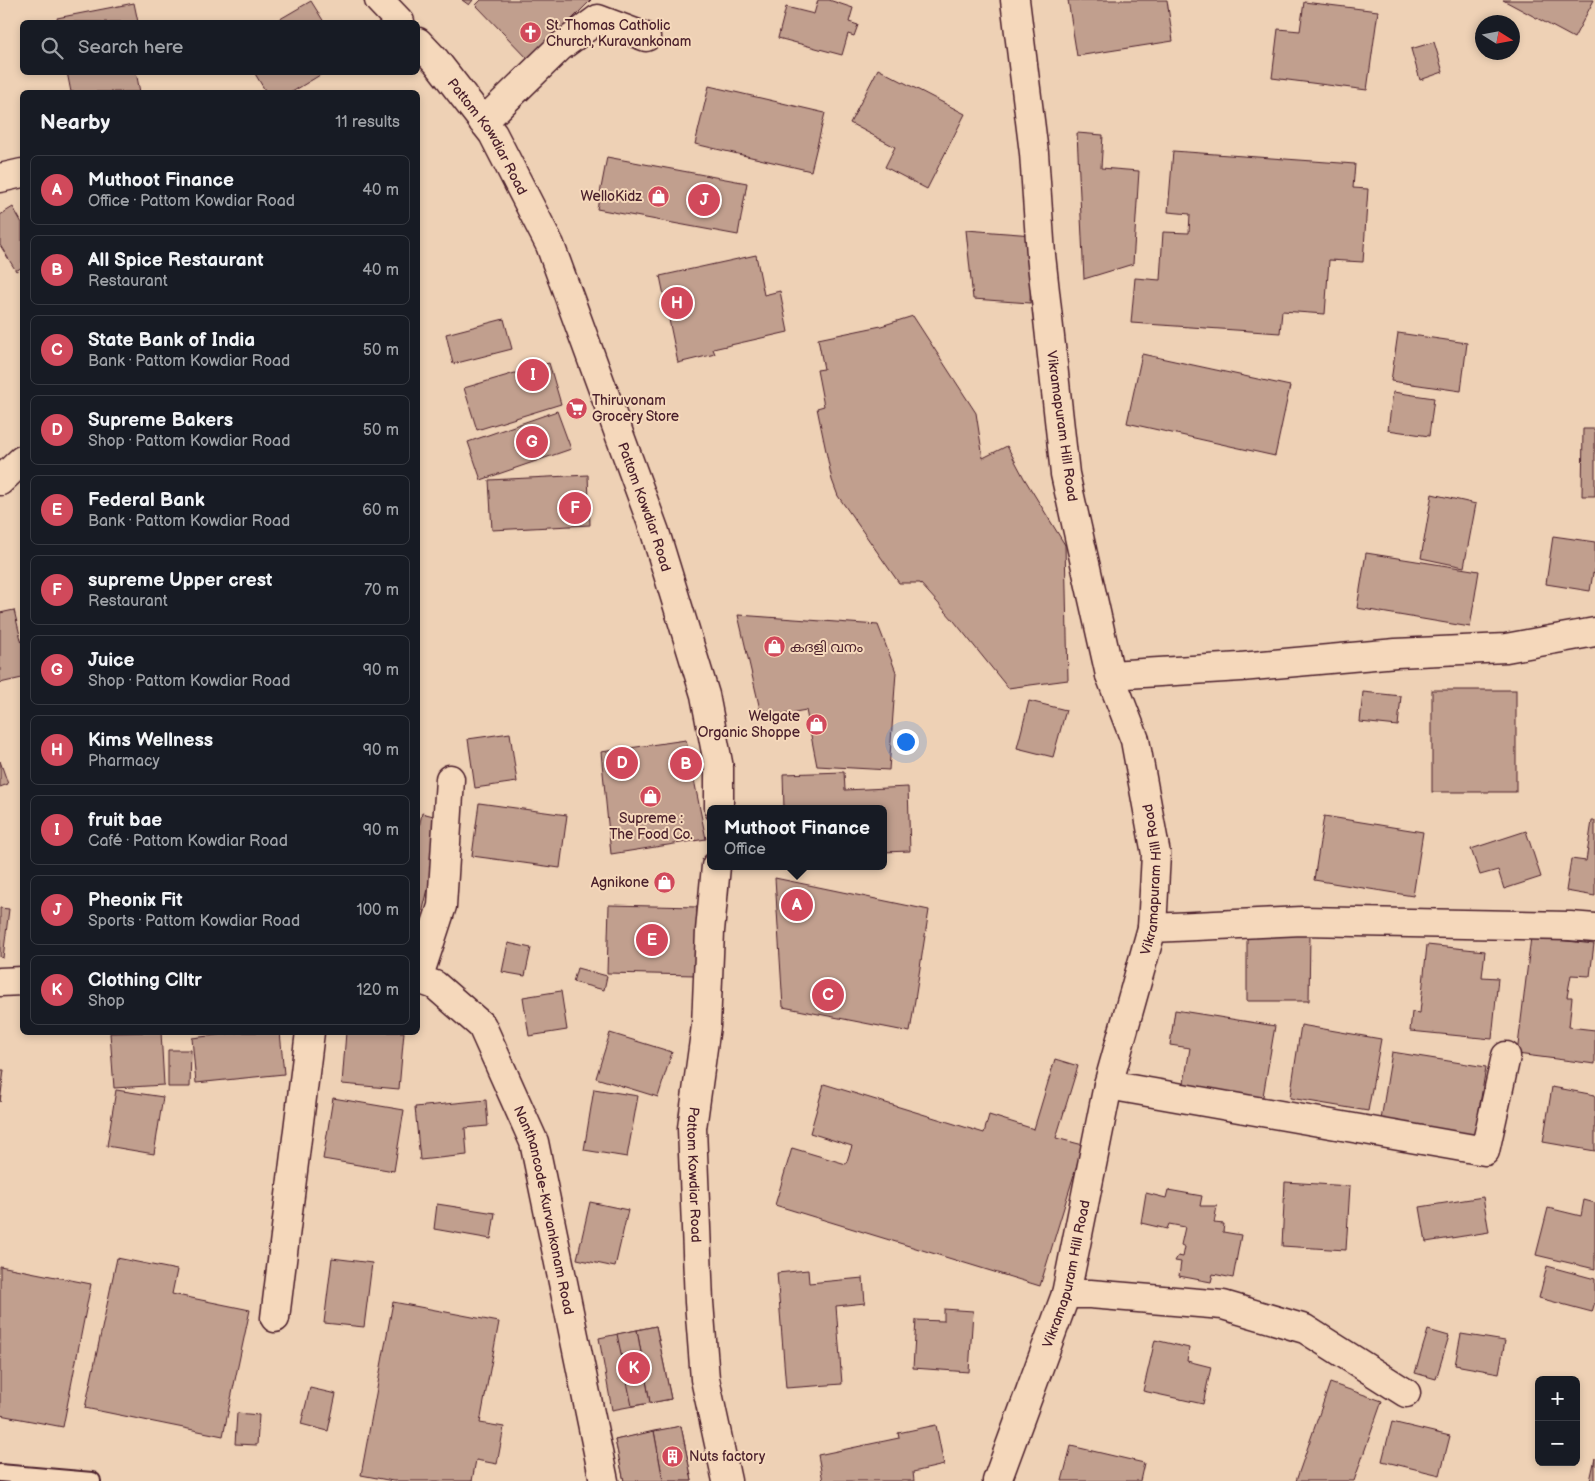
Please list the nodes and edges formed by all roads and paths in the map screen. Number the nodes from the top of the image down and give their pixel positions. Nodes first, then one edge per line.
1 (379, 0) edge
2 (1016, 0) edge
3 (398, 20) edge
4 (646, 37) dead end
5 (420, 44) edge
6 (483, 122) junction
7 (20, 173) edge
8 (0, 178) edge
9 (20, 462) edge
10 (0, 481) edge
11 (1595, 632) edge
12 (1110, 675) junction
13 (450, 779) dead end
14 (719, 805) edge
15 (716, 870) edge
16 (1152, 928) junction
17 (1595, 928) edge
18 (420, 973) edge
19 (420, 980) edge
20 (20, 981) edge
21 (0, 982) edge
22 (310, 1035) edge
23 (1506, 1056) dead end
24 (1108, 1085) junction
25 (1066, 1294) junction
26 (275, 1318) dead end
27 (1406, 1393) dead end
28 (0, 1473) edge
29 (92, 1481) edge
30 (604, 1481) edge
31 (726, 1481) edge
32 (997, 1481) edge

1 - 3 street
2 - 12 street, Vikramapuram Hill Road
4 - 6 street
5 - 6 street, Pattom Kowdiar Road
6 - 14 street, Pattom Kowdiar Road
7 - 8 street
9 - 10 street
11 - 12 street
12 - 16 street, Vikramapuram Hill Road
13 - 18 street
15 - 31 street, Pattom Kowdiar Road
16 - 17 street
16 - 24 street, Vikramapuram Hill Road
19 - 30 street, Nanthancode-Kurvankonam Road
20 - 21 street
22 - 26 street
23 - 24 street
24 - 25 street, Vikramapuram Hill Road
25 - 27 street
25 - 32 street, Vikramapuram Hill Road
28 - 29 lane

